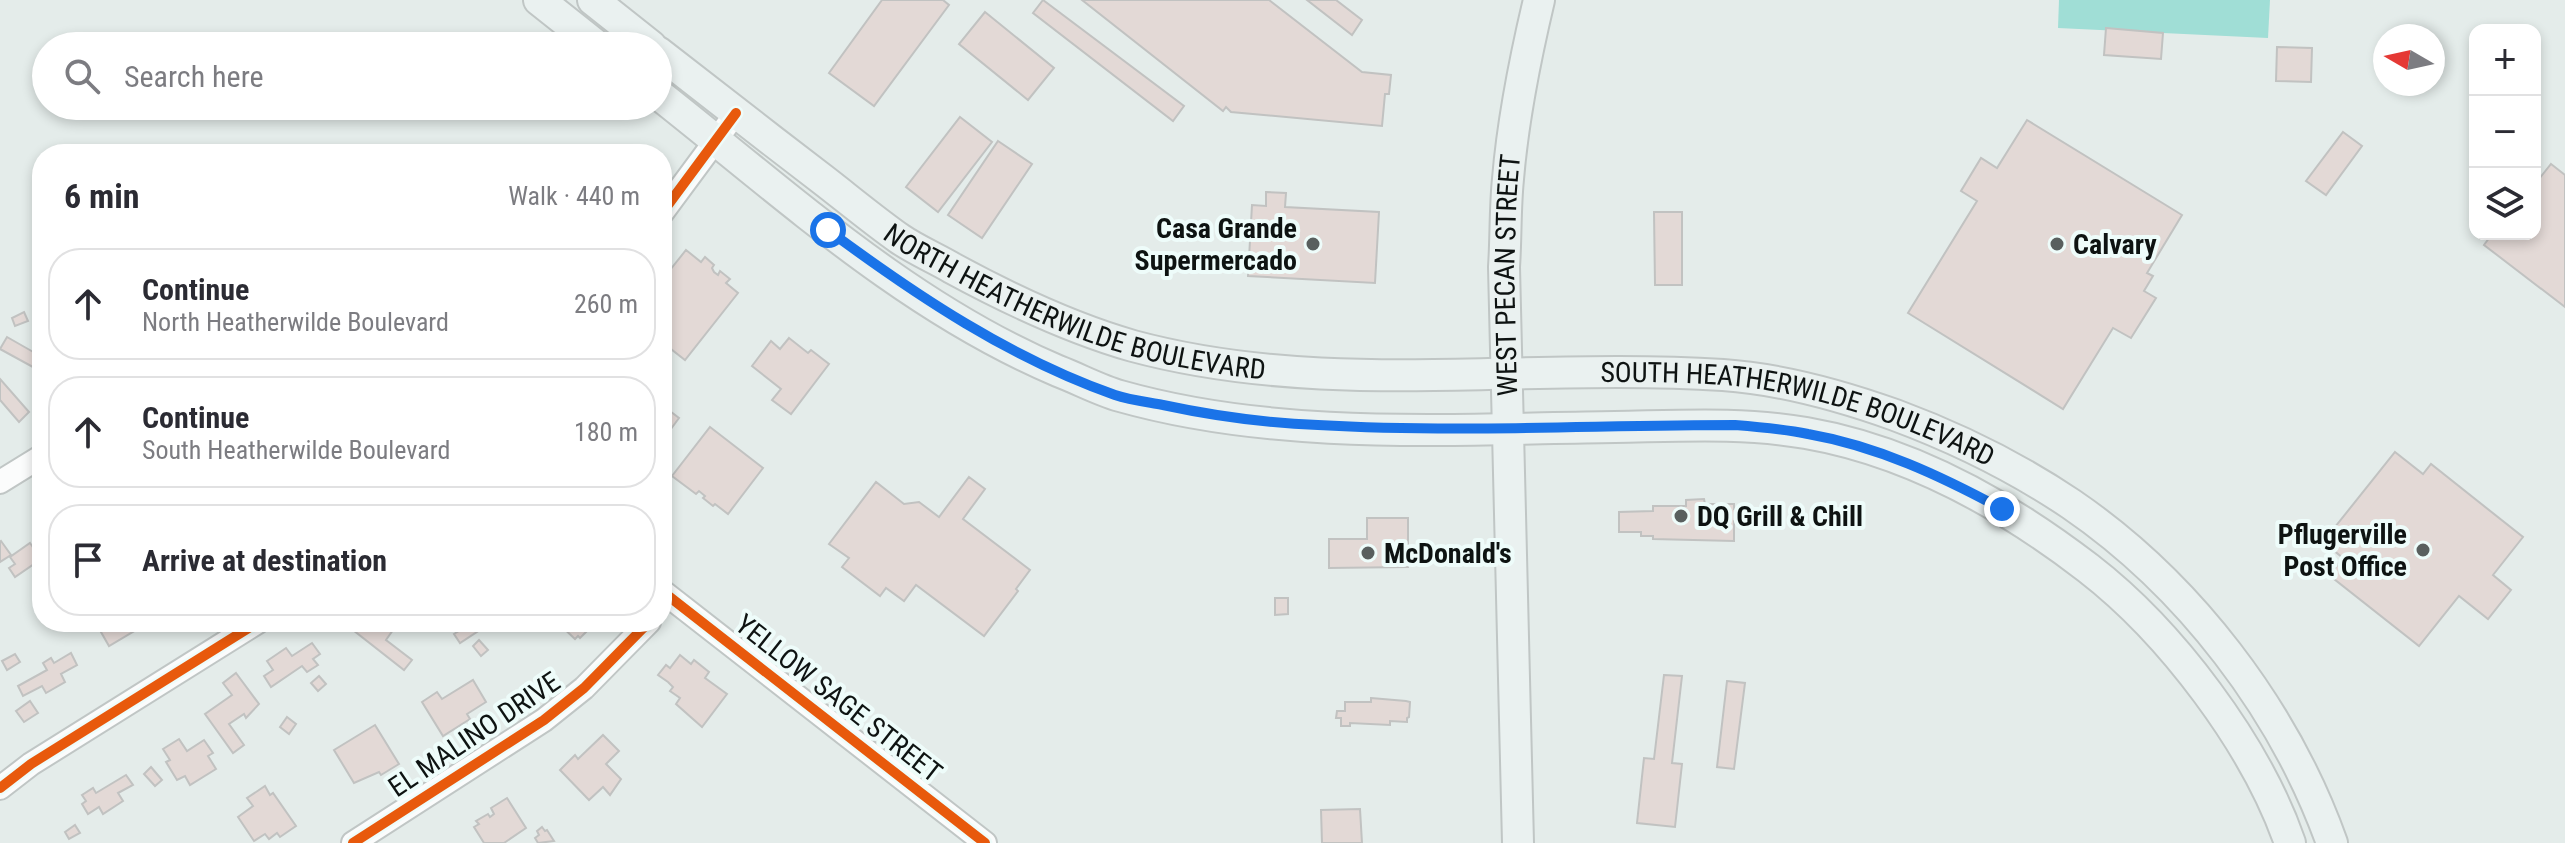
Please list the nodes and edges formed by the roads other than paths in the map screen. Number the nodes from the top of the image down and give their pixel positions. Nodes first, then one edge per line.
1 (539, 0) edge
2 (593, 0) edge
3 (1539, 0) edge
4 (579, 32) edge
5 (633, 32) edge
6 (672, 63) edge
7 (672, 105) edge
8 (736, 113) junction
9 (717, 141) junction
10 (672, 200) edge
11 (1056, 319) junction
12 (1038, 362) junction
13 (1507, 375) junction
14 (1858, 402) junction
15 (1509, 428) junction
16 (1851, 444) junction
17 (32, 462) edge
18 (0, 482) edge
19 (672, 605) edge
20 (242, 632) edge
21 (639, 632) edge
22 (2218, 641) junction
23 (2187, 665) junction
24 (0, 788) edge
25 (353, 843) edge
26 (985, 843) edge
27 (1518, 843) edge
28 (2290, 843) edge
29 (2332, 843) edge

1 - 4 main road
2 - 5 main road
3 - 13 main road, WEST PECAN STREET
6 - 8 main road, NORTH HEATHERWILDE BOULEVARD
7 - 9 main road, NORTH HEATHERWILDE BOULEVARD
8 - 9 street
8 - 11 main road, NORTH HEATHERWILDE BOULEVARD
9 - 10 street
9 - 12 main road, NORTH HEATHERWILDE BOULEVARD
11 - 12 main road
11 - 13 main road, NORTH HEATHERWILDE BOULEVARD
12 - 15 main road, NORTH HEATHERWILDE BOULEVARD
13 - 14 main road, SOUTH HEATHERWILDE BOULEVARD
13 - 15 main road, WEST PECAN STREET
14 - 16 main road
14 - 22 main road, SOUTH HEATHERWILDE BOULEVARD
15 - 16 main road, SOUTH HEATHERWILDE BOULEVARD
15 - 27 main road, WEST PECAN STREET
16 - 23 main road, SOUTH HEATHERWILDE BOULEVARD
17 - 18 street
19 - 26 street, YELLOW SAGE STREET
20 - 24 street
21 - 25 street, EL MALINO DRIVE
22 - 23 main road
22 - 29 main road, SOUTH HEATHERWILDE BOULEVARD
23 - 28 main road, SOUTH HEATHERWILDE BOULEVARD

